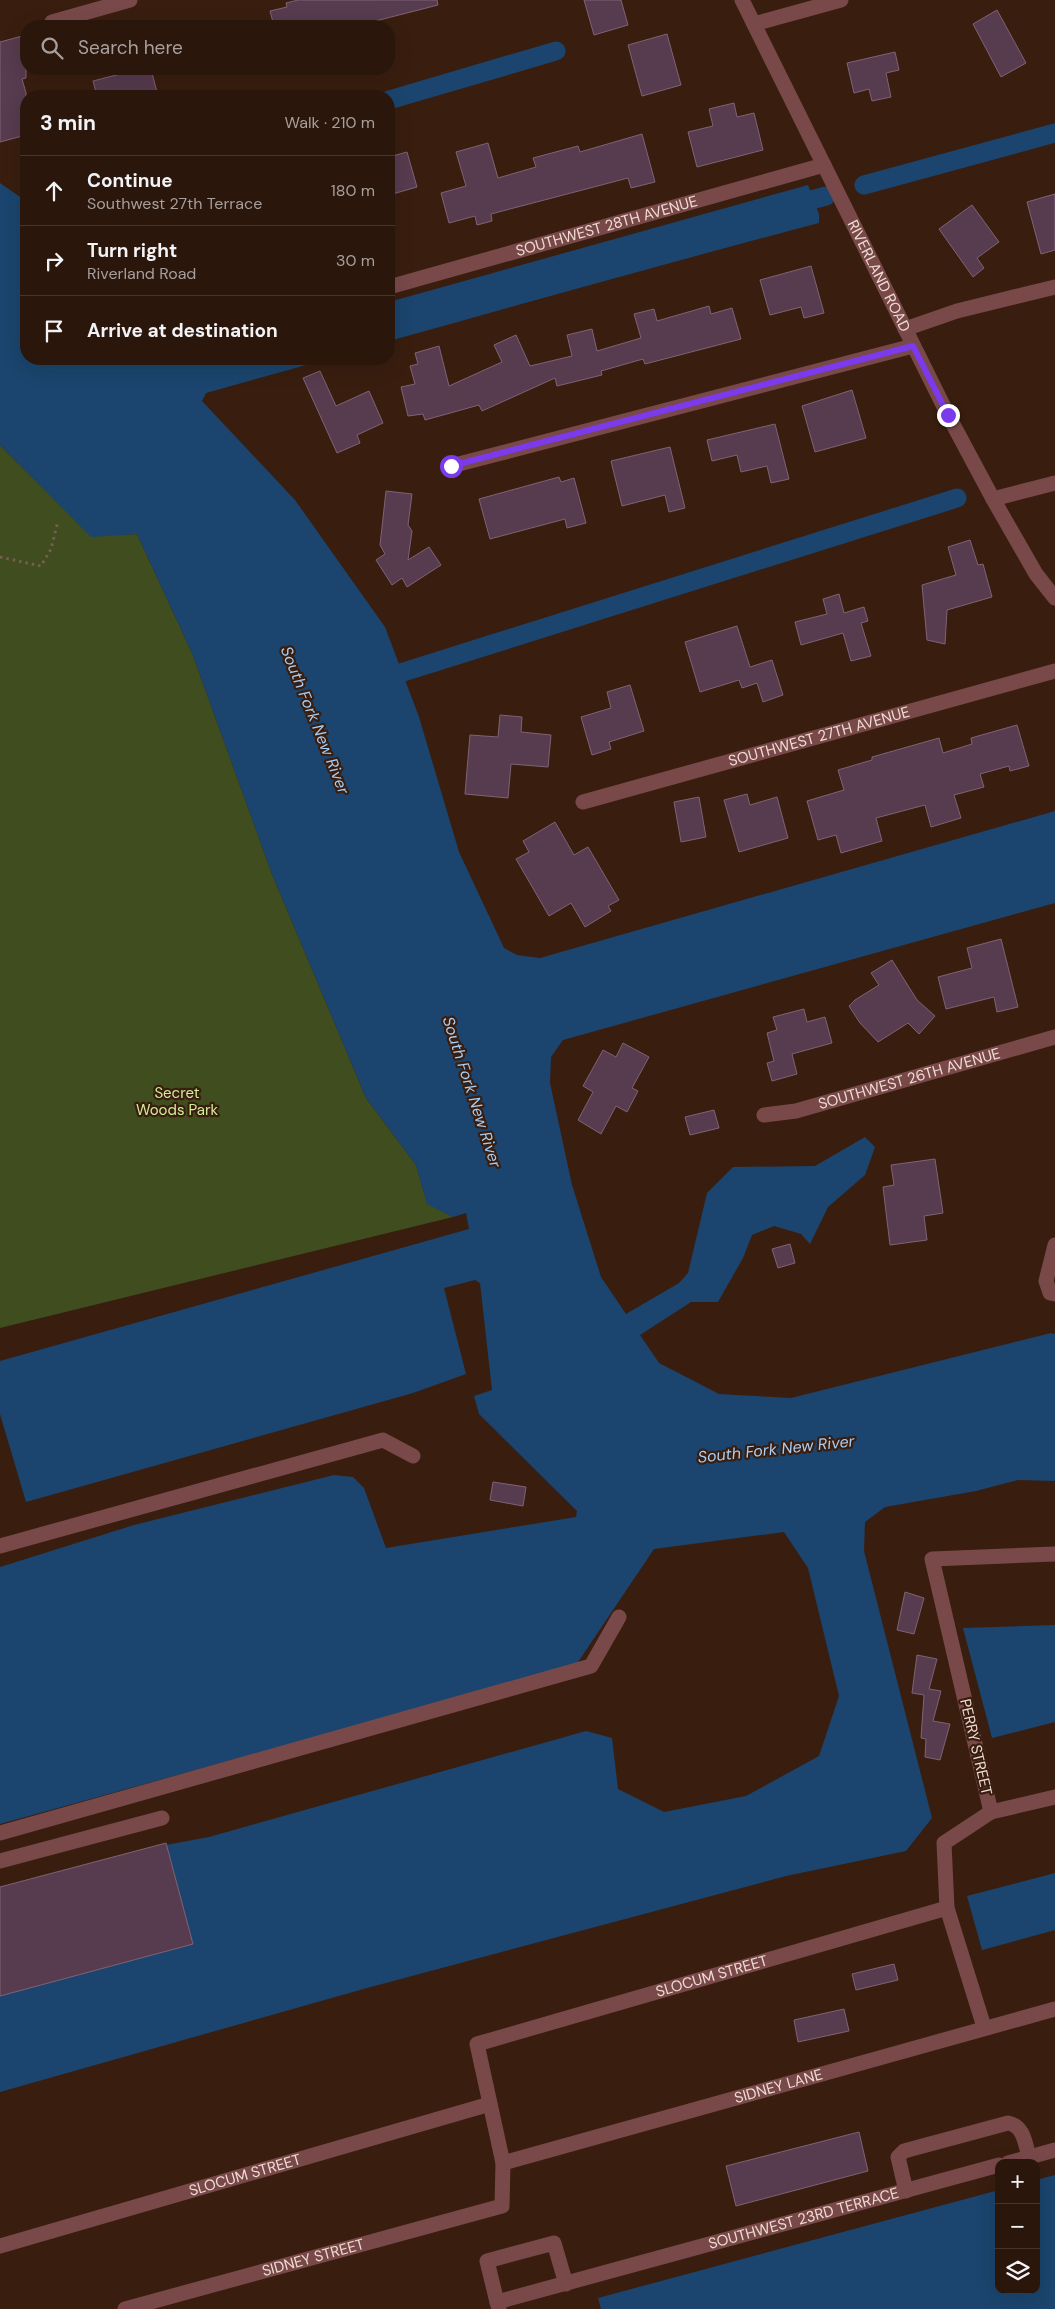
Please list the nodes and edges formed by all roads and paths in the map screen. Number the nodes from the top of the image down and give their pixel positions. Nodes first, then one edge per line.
1 (130, 0) edge
2 (742, 0) edge
3 (841, 0) edge
4 (59, 20) edge
5 (754, 24) junction
6 (824, 165) junction
7 (395, 285) edge
8 (1055, 287) edge
9 (905, 329) junction
10 (913, 346) junction
11 (451, 466) dead end
12 (1055, 483) edge
13 (993, 499) junction
14 (58, 521) dead end
15 (0, 558) edge
16 (1055, 598) edge
17 (1055, 671) edge
18 (583, 802) dead end
19 (1055, 1037) edge
20 (764, 1115) dead end
21 (1055, 1245) edge
22 (1055, 1294) edge
23 (413, 1456) dead end
24 (0, 1546) edge
25 (1055, 1554) edge
26 (619, 1617) dead end
27 (1055, 1797) edge
28 (991, 1812) junction
29 (162, 1818) dead end
30 (0, 1833) edge
31 (0, 1861) edge
32 (947, 1908) junction
33 (1055, 2009) edge
34 (984, 2027) junction
35 (490, 2104) junction
36 (1055, 2150) edge
37 (1029, 2157) junction
38 (1022, 2159) edge
39 (503, 2163) junction
40 (995, 2166) edge
41 (906, 2191) junction
42 (0, 2246) edge
43 (566, 2284) junction
44 (498, 2306) edge
45 (125, 2309) edge

1 - 4 street
2 - 5 street, RIVERLAND ROAD
3 - 5 street
5 - 6 street, RIVERLAND ROAD
6 - 7 street, SOUTHWEST 28TH AVENUE
6 - 9 street, RIVERLAND ROAD
8 - 9 street
9 - 10 street, RIVERLAND ROAD
10 - 11 street
10 - 13 street, RIVERLAND ROAD
12 - 13 street
13 - 16 street, RIVERLAND ROAD
14 - 15 path
17 - 18 street, SOUTHWEST 27TH AVENUE
19 - 20 street, SOUTHWEST 26TH AVENUE
21 - 22 street
23 - 24 street
25 - 28 street, PERRY STREET
26 - 30 street
27 - 28 street
28 - 32 street, PERRY STREET
29 - 31 street
32 - 34 street, PERRY STREET
32 - 35 street, SLOCUM STREET
33 - 34 street, SIDNEY LANE
34 - 39 street, SIDNEY LANE
35 - 39 street
35 - 42 street, SLOCUM STREET
36 - 37 street
37 - 38 street
37 - 41 street
39 - 45 street, SIDNEY STREET
40 - 41 street, SOUTHWEST 23RD TERRACE
41 - 43 street, SOUTHWEST 23RD TERRACE
43 - 44 street, SOUTHWEST 23RD TERRACE
43 - 44 street

